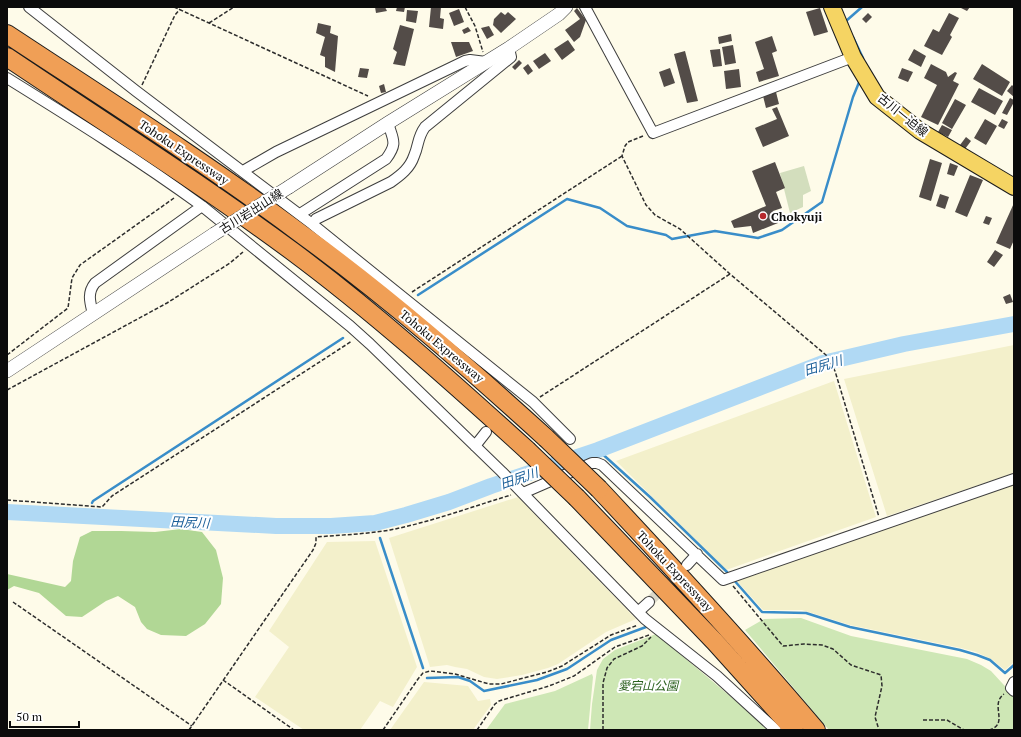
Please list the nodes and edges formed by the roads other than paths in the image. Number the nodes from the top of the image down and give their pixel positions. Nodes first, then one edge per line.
1 (29, 7) edge
2 (566, 7) edge
3 (585, 7) edge
4 (832, 7) edge
5 (7, 34) edge
6 (509, 48) junction
7 (7, 57) edge
8 (486, 62) junction
9 (859, 67) junction
10 (7, 78) edge
11 (388, 123) junction
12 (243, 172) junction
13 (1014, 187) edge
14 (202, 206) junction
15 (300, 214) junction
16 (312, 224) junction
17 (93, 314) junction
18 (7, 371) edge
19 (522, 394) junction
20 (514, 402) dead end
21 (486, 432) dead end
22 (570, 439) dead end
23 (475, 446) junction
24 (1014, 479) edge
25 (521, 491) junction
26 (697, 554) junction
27 (687, 565) tunnel mouth
28 (648, 602) tunnel mouth
29 (641, 615) junction
30 (776, 730) edge
31 (794, 730) edge
32 (816, 730) edge

1 - 12 street
2 - 6 street, 古川岩出山線
3 - 9 street
4 - 9 main road, 古川一迫線
5 - 32 highway, Tohoku Expressway, bridge
6 - 8 street, 古川岩出山線
6 - 16 street
7 - 31 highway, Tohoku Expressway, bridge
8 - 11 street, 古川岩出山線
8 - 12 street
9 - 13 main road, 古川一迫線
10 - 14 street
11 - 15 street
11 - 17 street, 古川岩出山線, bridge
12 - 15 street
14 - 17 street
14 - 23 street
15 - 16 street
16 - 19 street
17 - 18 street, 古川岩出山線
19 - 20 street
19 - 22 street
21 - 23 street
23 - 25 street
24 - 26 street
25 - 26 street
25 - 29 street
26 - 27 street
28 - 29 street
29 - 30 street

